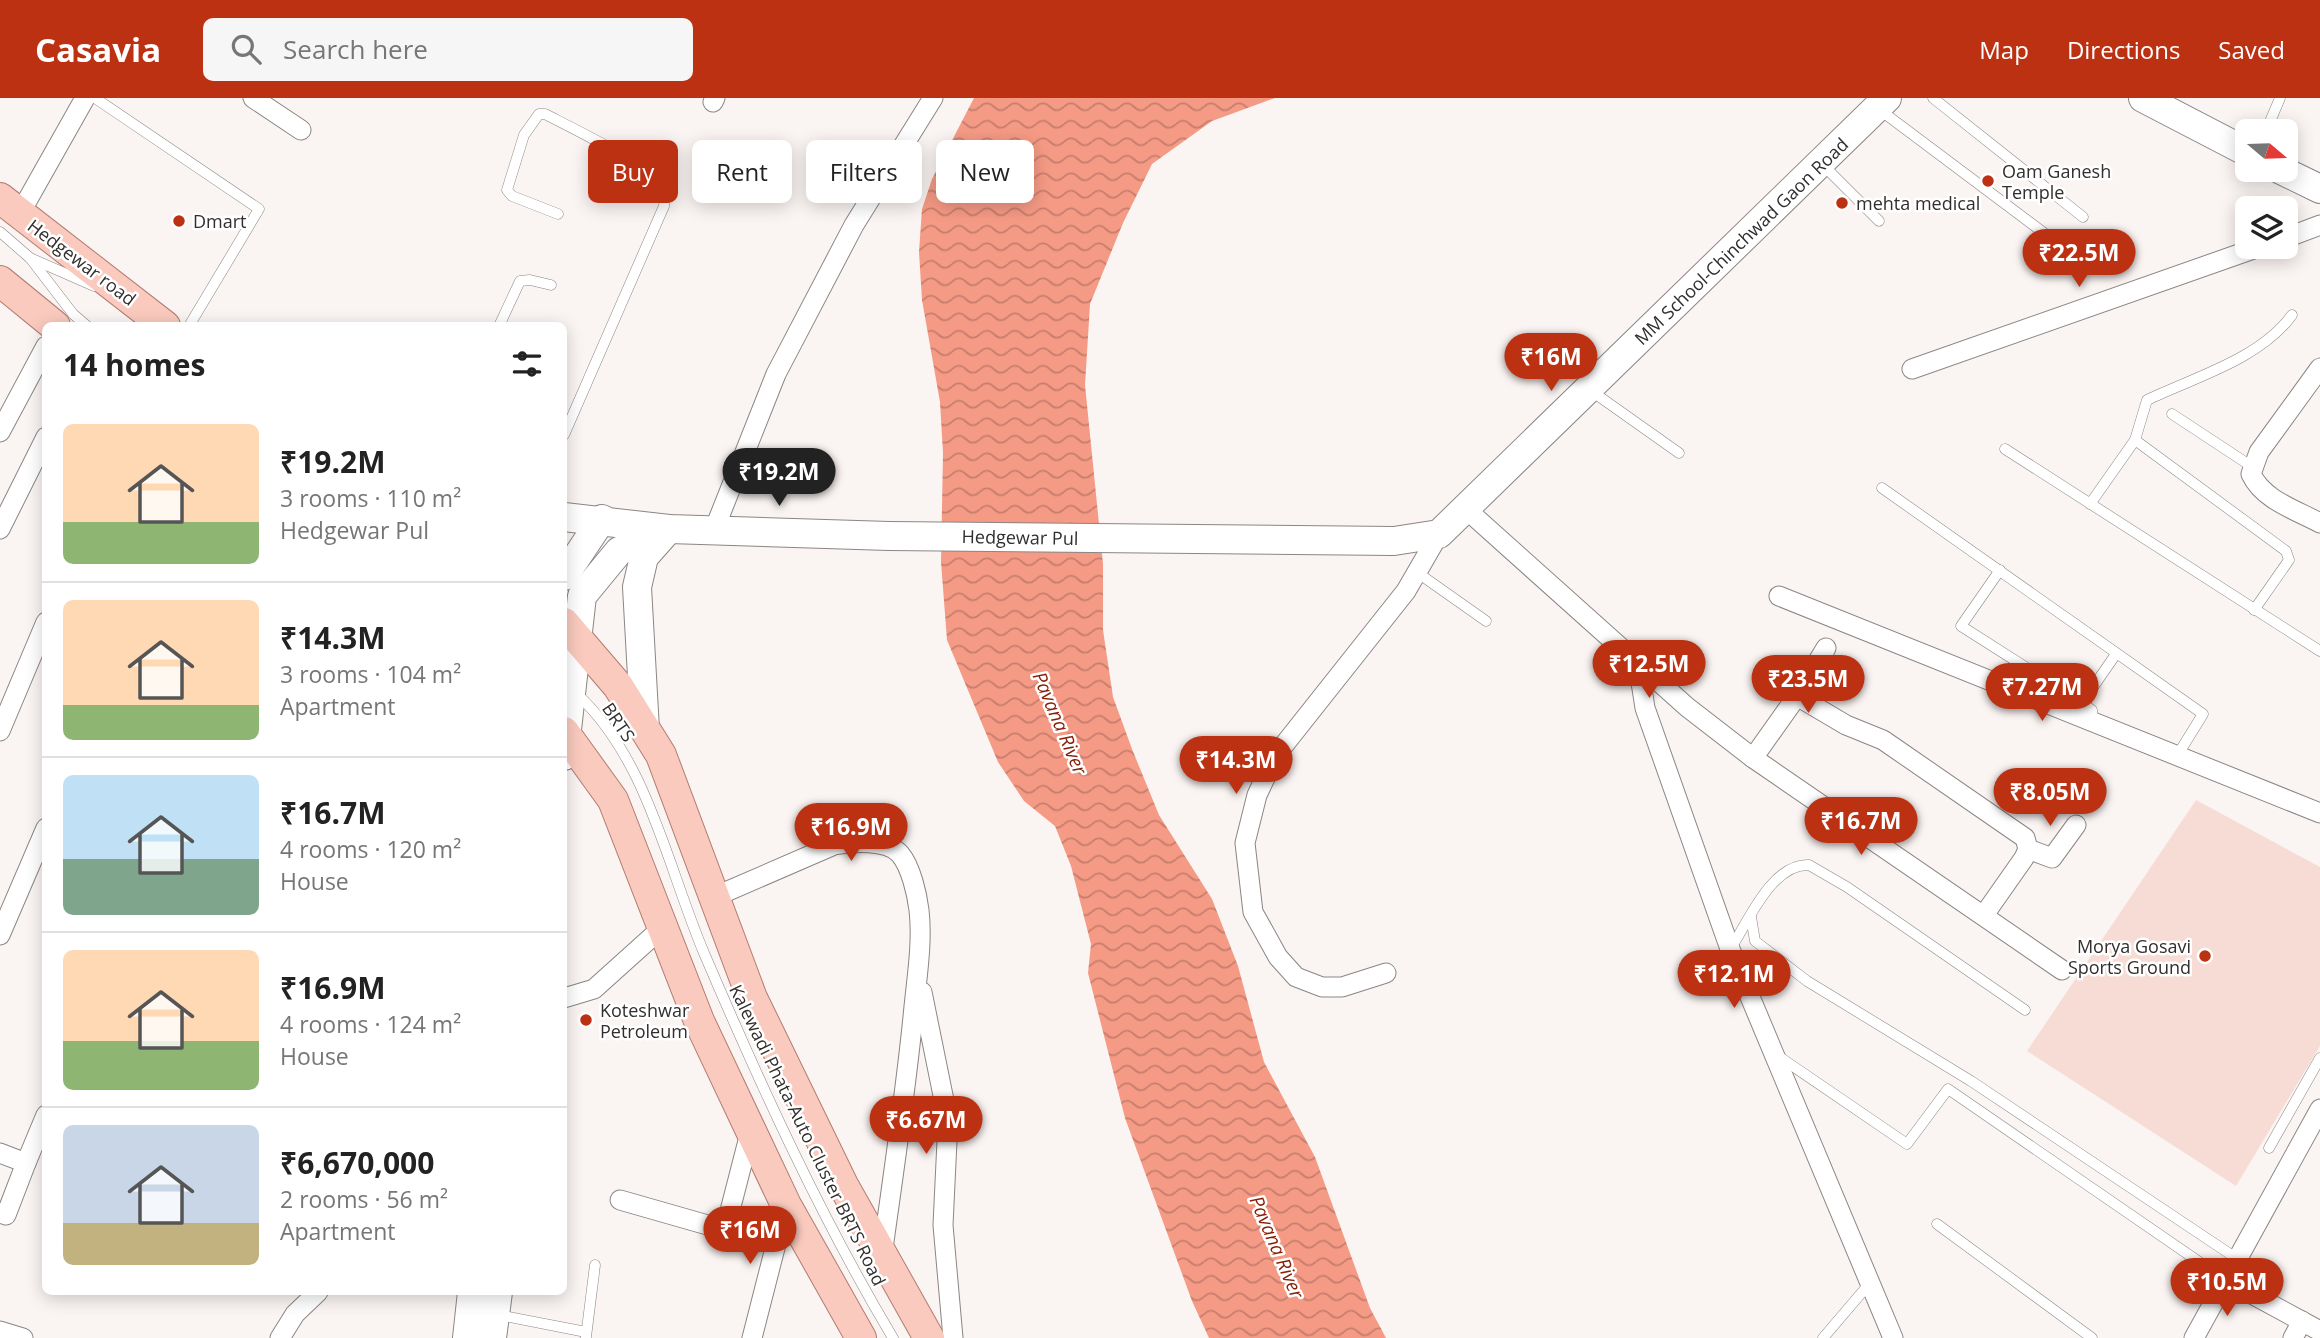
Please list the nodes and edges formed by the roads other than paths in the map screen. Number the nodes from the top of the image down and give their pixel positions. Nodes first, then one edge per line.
1 (85, 98) edge
2 (95, 98) edge
3 (253, 98) edge
4 (933, 98) edge
5 (1933, 98) edge
6 (2143, 98) edge
7 (2280, 98) edge
8 (1882, 103) edge
9 (2271, 119) edge
10 (301, 130) dead end
11 (2235, 146) edge
12 (1820, 163) junction
13 (2298, 178) edge
14 (2320, 189) edge
15 (558, 214) dead end
16 (6, 215) edge
17 (2084, 217) dead end
18 (1879, 221) dead end
19 (2320, 225) edge
20 (2298, 233) edge
21 (2048, 236) dead end
22 (2235, 255) edge
23 (30, 258) junction
24 (0, 281) edge
25 (551, 285) dead end
26 (105, 295) dead end
27 (2292, 315) dead end
28 (50, 322) edge
29 (82, 322) edge
30 (159, 322) edge
31 (191, 322) edge
32 (501, 322) edge
33 (42, 353) edge
34 (2320, 368) edge
35 (1912, 369) dead end
36 (1589, 390) junction
37 (2172, 414) dead end
38 (567, 428) edge
39 (0, 432) edge
40 (2135, 440) junction
41 (42, 445) edge
42 (2005, 449) dead end
43 (1679, 453) dead end
44 (2251, 466) junction
45 (1882, 488) dead end
46 (2090, 504) junction
47 (1467, 510) junction
48 (567, 517) edge
49 (602, 519) junction
50 (2320, 522) edge
51 (0, 529) edge
52 (669, 529) junction
53 (714, 530) junction
54 (1439, 534) junction
55 (2000, 570) junction
56 (567, 572) edge
57 (1418, 573) junction
58 (1779, 596) dead end
59 (2254, 610) junction
60 (1486, 621) dead end
61 (569, 630) edge
62 (42, 631) edge
63 (1826, 648) dead end
64 (2320, 651) edge
65 (2116, 653) junction
66 (1638, 663) junction
67 (567, 685) edge
68 (1797, 696) junction
69 (2082, 703) junction
70 (2093, 722) junction
71 (645, 730) junction
72 (0, 731) edge
73 (567, 745) edge
74 (2178, 756) junction
75 (1753, 758) junction
76 (641, 786) joint
77 (2320, 813) edge
78 (2076, 825) dead end
79 (42, 837) edge
80 (2028, 849) junction
81 (714, 897) junction
82 (1984, 915) junction
83 (1751, 917) junction
84 (664, 926) junction
85 (0, 935) edge
86 (1730, 949) junction
87 (2062, 970) dead end
88 (918, 971) junction
89 (1386, 973) dead end
90 (567, 997) edge
91 (2025, 1010) dead end
92 (1774, 1053) junction
93 (2320, 1058) edge
94 (2320, 1109) edge
95 (42, 1125) edge
96 (751, 1129) junction
97 (2269, 1148) dead end
98 (0, 1153) edge
99 (26, 1163) junction
100 (620, 1200) dead end
101 (786, 1205) junction
102 (0, 1213) edge
103 (1937, 1224) dead end
104 (881, 1256) junction
105 (2236, 1258) junction
106 (595, 1265) dead end
107 (2224, 1279) junction
108 (1870, 1283) junction
109 (315, 1295) edge
110 (472, 1295) edge
111 (495, 1315) edge
112 (2297, 1330) edge
113 (0, 1331) edge
114 (2320, 1331) edge
115 (586, 1335) edge
116 (23, 1338) edge
117 (280, 1338) edge
118 (467, 1338) edge
119 (752, 1338) edge
120 (861, 1338) edge
121 (892, 1338) edge
122 (929, 1338) edge
123 (953, 1338) edge
124 (1823, 1338) edge
125 (1893, 1338) edge
126 (2092, 1338) edge
127 (2194, 1338) edge

1 - 16 street
2 - 31 lane
3 - 10 street
4 - 53 street
5 - 17 lane
6 - 11 main road
7 - 9 lane
8 - 12 main road, MM School-Chinchwad Gaon Road
8 - 21 lane
12 - 18 lane
12 - 36 main road, MM School-Chinchwad Gaon Road
13 - 14 main road
15 - 38 lane
16 - 23 lane
16 - 30 main road, Hedgewar road
19 - 20 street
22 - 35 street
23 - 26 lane
23 - 29 lane
24 - 28 main road
25 - 32 lane
27 - 40 lane
33 - 39 street
34 - 44 street
36 - 43 lane
36 - 47 main road, MM School-Chinchwad Gaon Road
37 - 44 lane
40 - 46 lane
40 - 59 lane
41 - 51 street
42 - 46 lane
44 - 50 street
45 - 55 lane
46 - 59 lane
47 - 54 main road, MM School-Chinchwad Gaon Road
47 - 66 street
48 - 49 main road, Hedgewar Pul
49 - 52 main road, Hedgewar Pul
49 - 56 main road
52 - 53 main road, Hedgewar Pul
52 - 61 main road
52 - 71 main road
53 - 54 main road, Hedgewar Pul
54 - 57 street
55 - 65 lane
55 - 69 lane
57 - 60 lane
57 - 89 street
58 - 70 street
59 - 64 lane
61 - 67 main road
61 - 71 main road
62 - 72 street
63 - 68 street
65 - 69 lane
65 - 74 lane
66 - 75 street
66 - 86 street
67 - 76 lane, BRTS
68 - 75 street
68 - 80 street
69 - 70 lane
70 - 74 street
71 - 81 main road
73 - 84 main road
74 - 77 street
75 - 82 street
76 - 121 lane, Kalewadi Phata-Auto Cluster BRTS Road
78 - 80 street
79 - 85 street
80 - 82 street
81 - 88 street
81 - 104 main road
82 - 87 street
83 - 86 lane
83 - 91 lane
83 - 105 lane
84 - 90 street
84 - 96 main road
86 - 92 street
88 - 104 street
88 - 123 street
92 - 107 lane
92 - 108 street
93 - 97 lane
94 - 105 street
95 - 99 street
96 - 100 street
96 - 101 main road
98 - 99 street
99 - 102 street
101 - 119 street
101 - 120 main road
103 - 126 lane
104 - 122 main road
105 - 107 street
106 - 115 lane
107 - 112 street
107 - 127 street
108 - 124 lane
108 - 125 street
109 - 117 street
110 - 118 main road
111 - 115 lane
112 - 114 street
113 - 116 street

